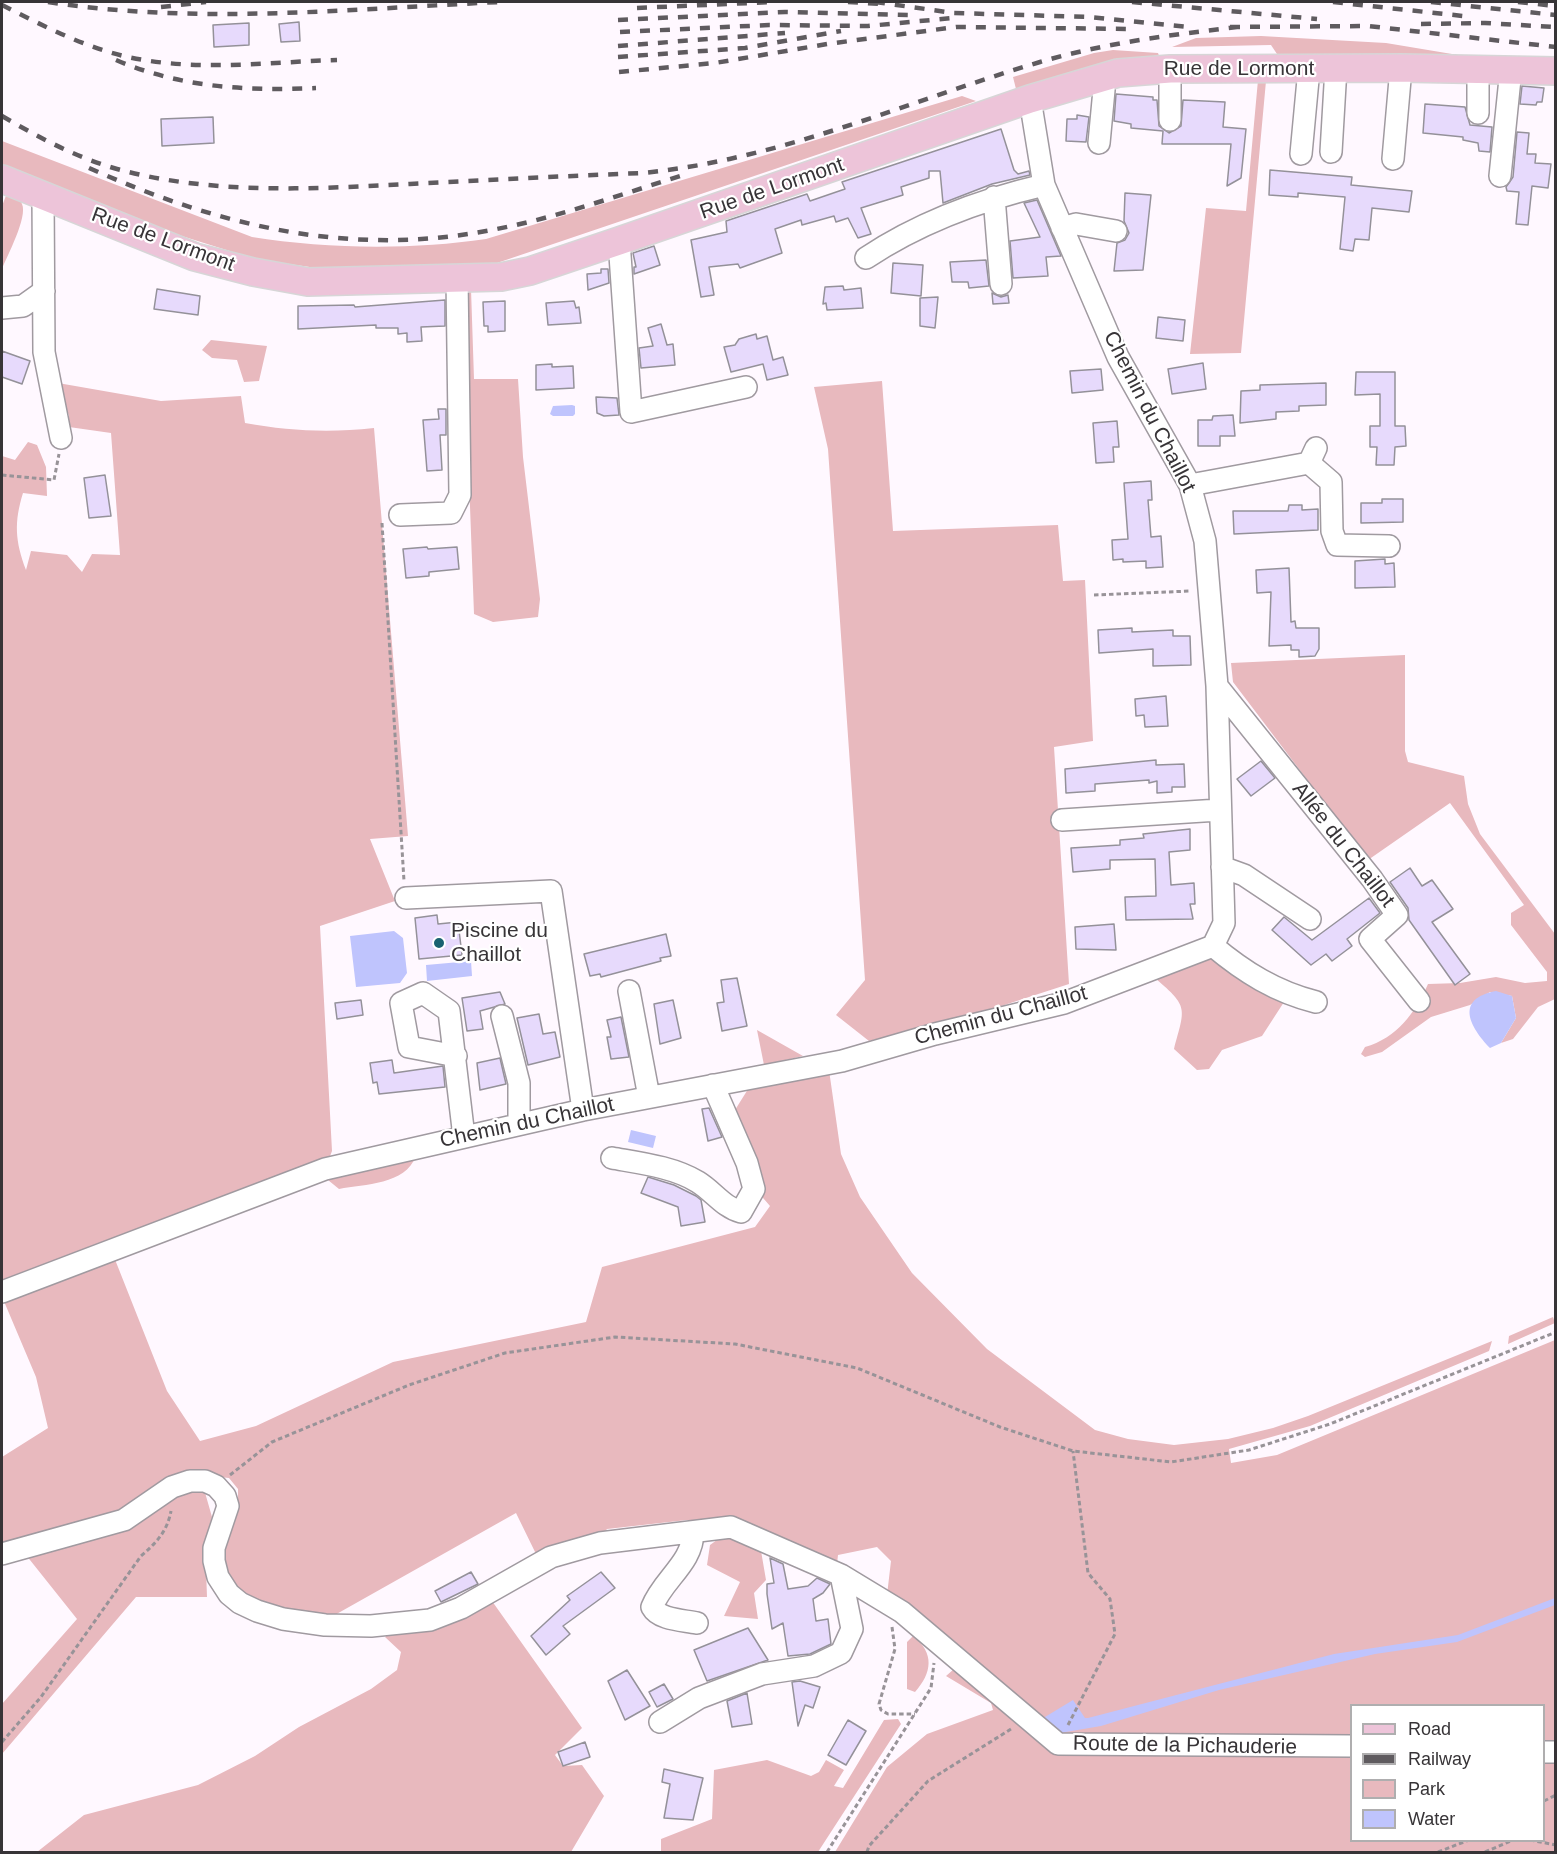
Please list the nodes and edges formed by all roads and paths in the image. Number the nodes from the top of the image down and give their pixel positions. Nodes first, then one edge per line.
1 (1336, 68) junction
2 (1401, 68) junction
3 (1478, 68) junction
4 (1170, 69) junction
5 (1309, 69) junction
6 (1511, 69) junction
7 (1556, 71) edge
8 (1102, 77) junction
9 (1030, 99) junction
10 (1478, 113) dead end
11 (1170, 120) dead end
12 (1099, 143) dead end
13 (1331, 152) dead end
14 (1301, 154) dead end
15 (1393, 159) dead end
16 (1500, 176) dead end
17 (2, 178) edge
18 (1044, 185) junction
19 (43, 195) junction
20 (994, 196) junction
21 (1062, 228) junction
22 (1116, 231) dead end
23 (619, 241) junction
24 (866, 258) dead end
25 (457, 278) junction
26 (1001, 284) dead end
27 (44, 291) junction
28 (4, 309) edge
29 (746, 387) dead end
30 (61, 438) joint
31 (2, 475) edge
32 (1190, 485) junction
33 (400, 515) joint
34 (1389, 546) dead end
35 (1210, 591) junction
36 (1094, 595) dead end
37 (1217, 686) junction
38 (1219, 810) junction
39 (1062, 820) dead end
40 (1222, 867) junction
41 (406, 898) joint
42 (1310, 919) dead end
43 (1213, 946) junction
44 (629, 991) dead end
45 (1419, 1001) dead end
46 (1316, 1002) dead end
47 (501, 1017) dead end
48 (456, 1056) dead end
49 (713, 1085) junction
50 (649, 1097) junction
51 (583, 1110) junction
52 (519, 1124) junction
53 (464, 1137) junction
54 (612, 1158) dead end
55 (2, 1292) edge
56 (1556, 1332) edge
57 (1073, 1450) junction
58 (216, 1486) junction
59 (172, 1508) dead end
60 (693, 1532) junction
61 (2, 1554) edge
62 (841, 1575) junction
63 (882, 1600) junction
64 (697, 1623) dead end
65 (937, 1644) junction
66 (915, 1714) junction
67 (1026, 1719) junction
68 (660, 1722) dead end
69 (2, 1742) edge
70 (1058, 1744) junction
71 (1350, 1746) edge
72 (1464, 1842) edge
73 (1508, 1842) edge
74 (1540, 1842) edge
75 (1556, 1845) edge
76 (827, 1852) edge
77 (867, 1852) edge
78 (1438, 1852) edge
79 (1485, 1852) edge

1 - 2 main road, Rue de Lormont
1 - 5 main road, Rue de Lormont
1 - 13 street
2 - 3 main road, Rue de Lormont
2 - 15 street
3 - 6 main road, Rue de Lormont
3 - 10 street
4 - 5 main road, Rue de Lormont
4 - 8 main road, Rue de Lormont
4 - 11 street
5 - 14 street
6 - 7 main road, Rue de Lormont
6 - 16 street
8 - 9 main road, Rue de Lormont
8 - 12 street
9 - 18 street, Chemin du Chaillot
9 - 23 main road, Rue de Lormont
17 - 19 main road, Rue de Lormont
18 - 20 street
18 - 21 street, Chemin du Chaillot
19 - 25 main road, Rue de Lormont
19 - 27 street
20 - 24 street
20 - 26 street
21 - 22 street
21 - 32 street, Chemin du Chaillot
23 - 25 main road, Rue de Lormont
23 - 29 street
25 - 33 street
27 - 28 street
27 - 30 street
30 - 31 path
32 - 34 street
32 - 35 street, Chemin du Chaillot
33 - 41 path
35 - 36 path
35 - 37 street, Chemin du Chaillot
37 - 38 street, Chemin du Chaillot
37 - 45 street, Allée du Chaillot
38 - 39 street
38 - 40 street, Chemin du Chaillot
40 - 42 street
40 - 43 street, Chemin du Chaillot
41 - 51 street
43 - 46 street
43 - 49 street, Chemin du Chaillot
44 - 50 street
47 - 52 street
48 - 53 street
49 - 50 street, Chemin du Chaillot
49 - 54 street
50 - 51 street, Chemin du Chaillot
51 - 52 street, Chemin du Chaillot
52 - 53 street, Chemin du Chaillot
53 - 55 street, Chemin du Chaillot
56 - 57 path
57 - 58 path
57 - 70 path
58 - 60 street, Route de la Pichauderie
58 - 61 street
59 - 69 path
60 - 62 street, Route de la Pichauderie
60 - 64 street
62 - 63 street, Route de la Pichauderie
62 - 68 street
63 - 65 street, Route de la Pichauderie
63 - 66 path
65 - 66 path
65 - 67 street, Route de la Pichauderie
66 - 76 path
67 - 70 street, Route de la Pichauderie
67 - 77 path
70 - 71 street, Route de la Pichauderie
72 - 78 path
73 - 79 path
74 - 75 path

